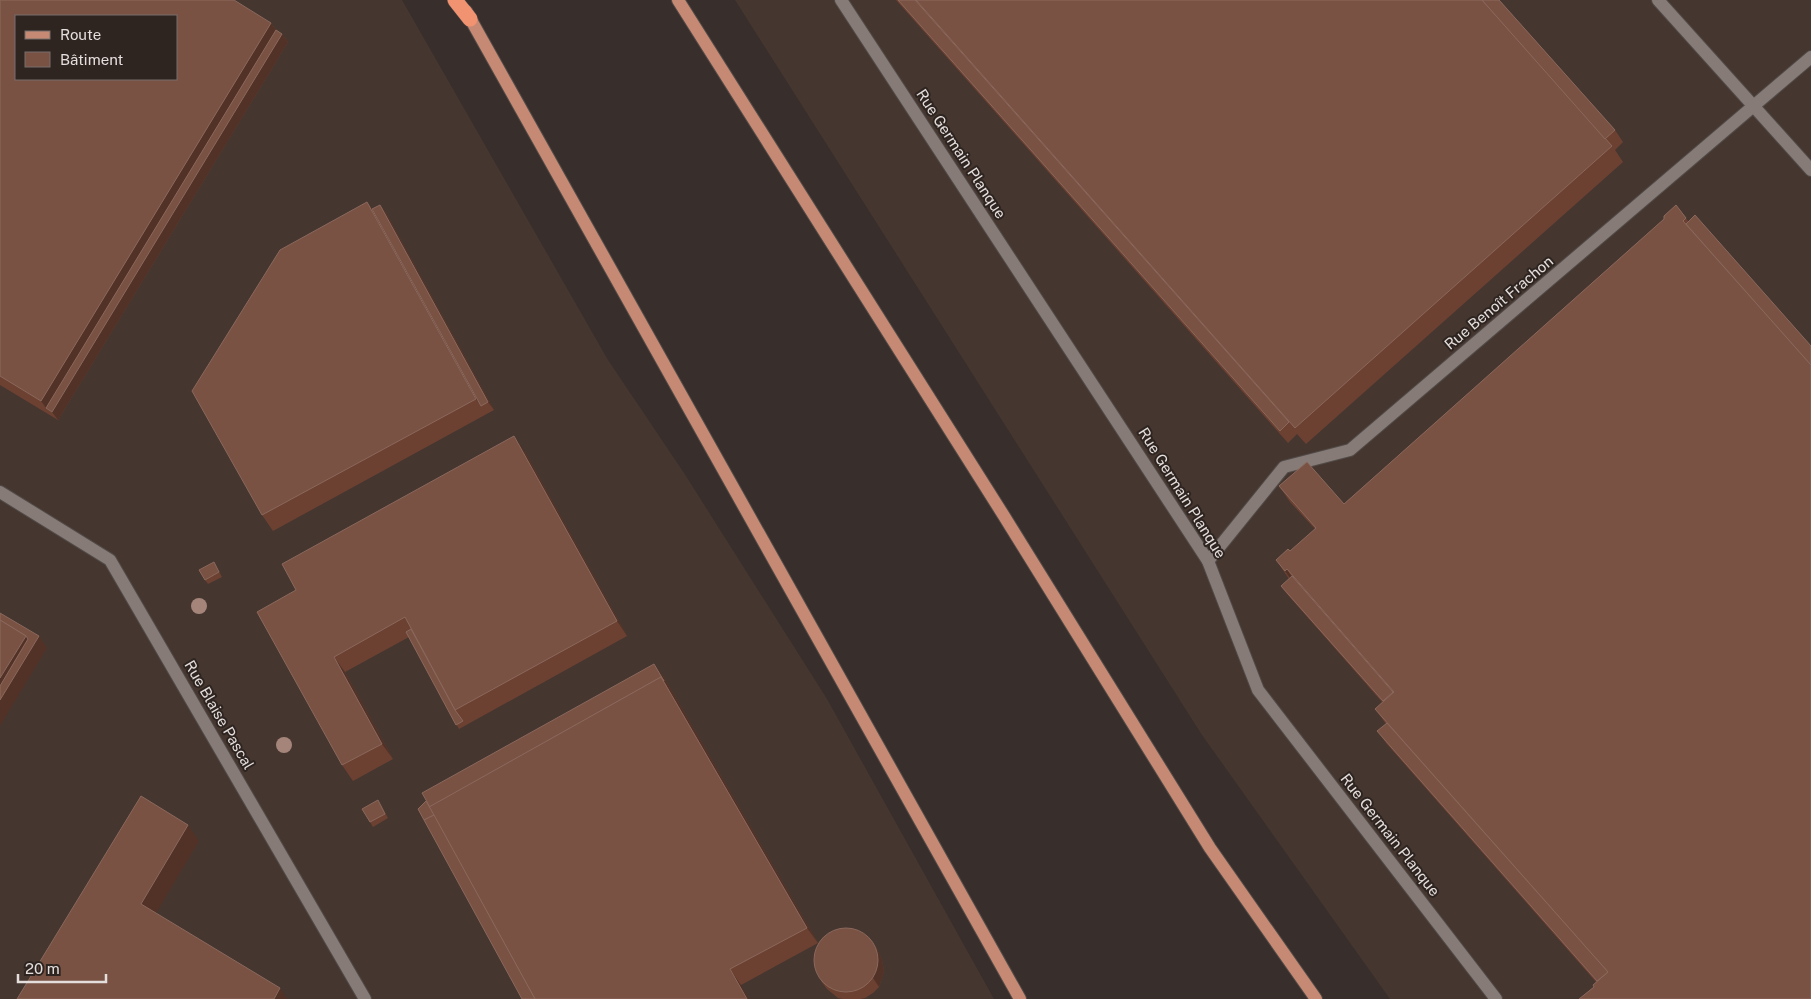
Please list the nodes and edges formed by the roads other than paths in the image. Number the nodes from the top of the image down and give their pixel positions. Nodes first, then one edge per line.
1 (454, 0) edge
2 (459, 0) edge
3 (678, 0) edge
4 (841, 0) edge
5 (1658, 0) edge
6 (470, 19) junction
7 (1811, 57) edge
8 (1754, 108) junction
9 (1811, 170) edge
10 (0, 492) edge
11 (1208, 561) junction
12 (366, 999) edge
13 (1020, 999) edge
14 (1316, 999) edge
15 (1496, 999) edge

1 - 6 highway
2 - 6 main road
3 - 14 main road
4 - 11 street, Rue Germain Planque
5 - 8 street
6 - 13 main road
7 - 8 street, Rue Benoît Frachon
8 - 9 street
8 - 11 street, Rue Benoît Frachon
10 - 12 street, Rue Blaise Pascal
11 - 15 street, Rue Germain Planque

